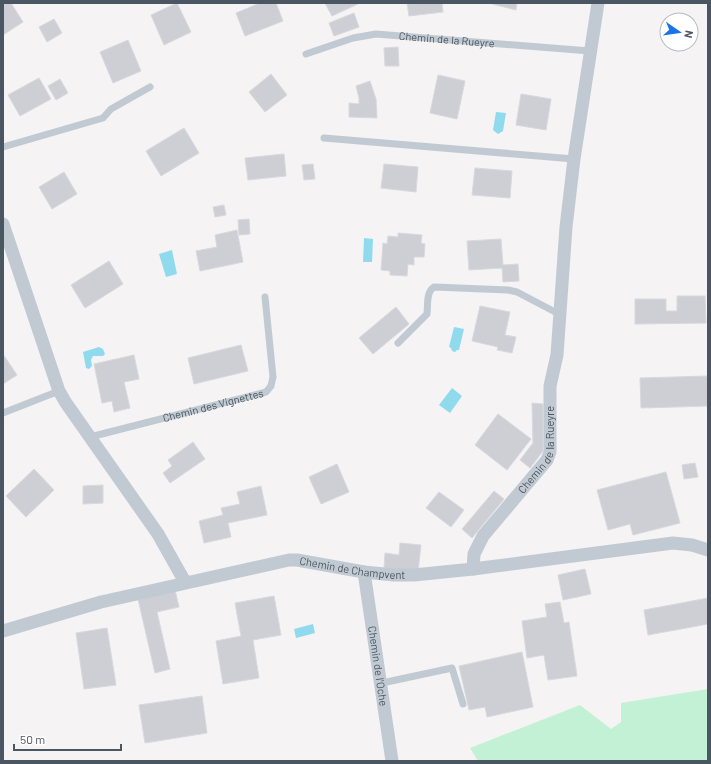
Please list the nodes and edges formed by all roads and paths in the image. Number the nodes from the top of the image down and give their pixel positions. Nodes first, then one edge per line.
1 (598, 3) edge
2 (590, 51) junction
3 (306, 54) dead end
4 (150, 87) dead end
5 (324, 138) dead end
6 (3, 147) edge
7 (574, 159) junction
8 (3, 224) edge
9 (266, 297) dead end
10 (559, 314) junction
11 (398, 343) dead end
12 (59, 391) junction
13 (3, 413) edge
14 (90, 437) junction
15 (708, 550) edge
16 (473, 569) junction
17 (364, 572) junction
18 (186, 582) junction
19 (3, 631) edge
20 (382, 683) junction
21 (462, 704) dead end
22 (392, 761) edge

1 - 2 street, Chemin de la Rueyre
2 - 3 lane, Chemin de la Rueyre
2 - 7 street, Chemin de la Rueyre
4 - 6 lane
5 - 7 lane
7 - 10 street, Chemin de la Rueyre
8 - 12 street
9 - 14 lane, Chemin des Vignettes
10 - 11 lane
10 - 16 street, Chemin de la Rueyre
12 - 13 lane
12 - 14 street
14 - 18 street
15 - 16 street, Chemin de Champvent
16 - 17 street, Chemin de Champvent
17 - 18 street, Chemin de Champvent
17 - 20 street, Chemin de l'Oche
18 - 19 street, Chemin de Champvent
20 - 21 lane
20 - 22 street, Chemin de l'Oche

